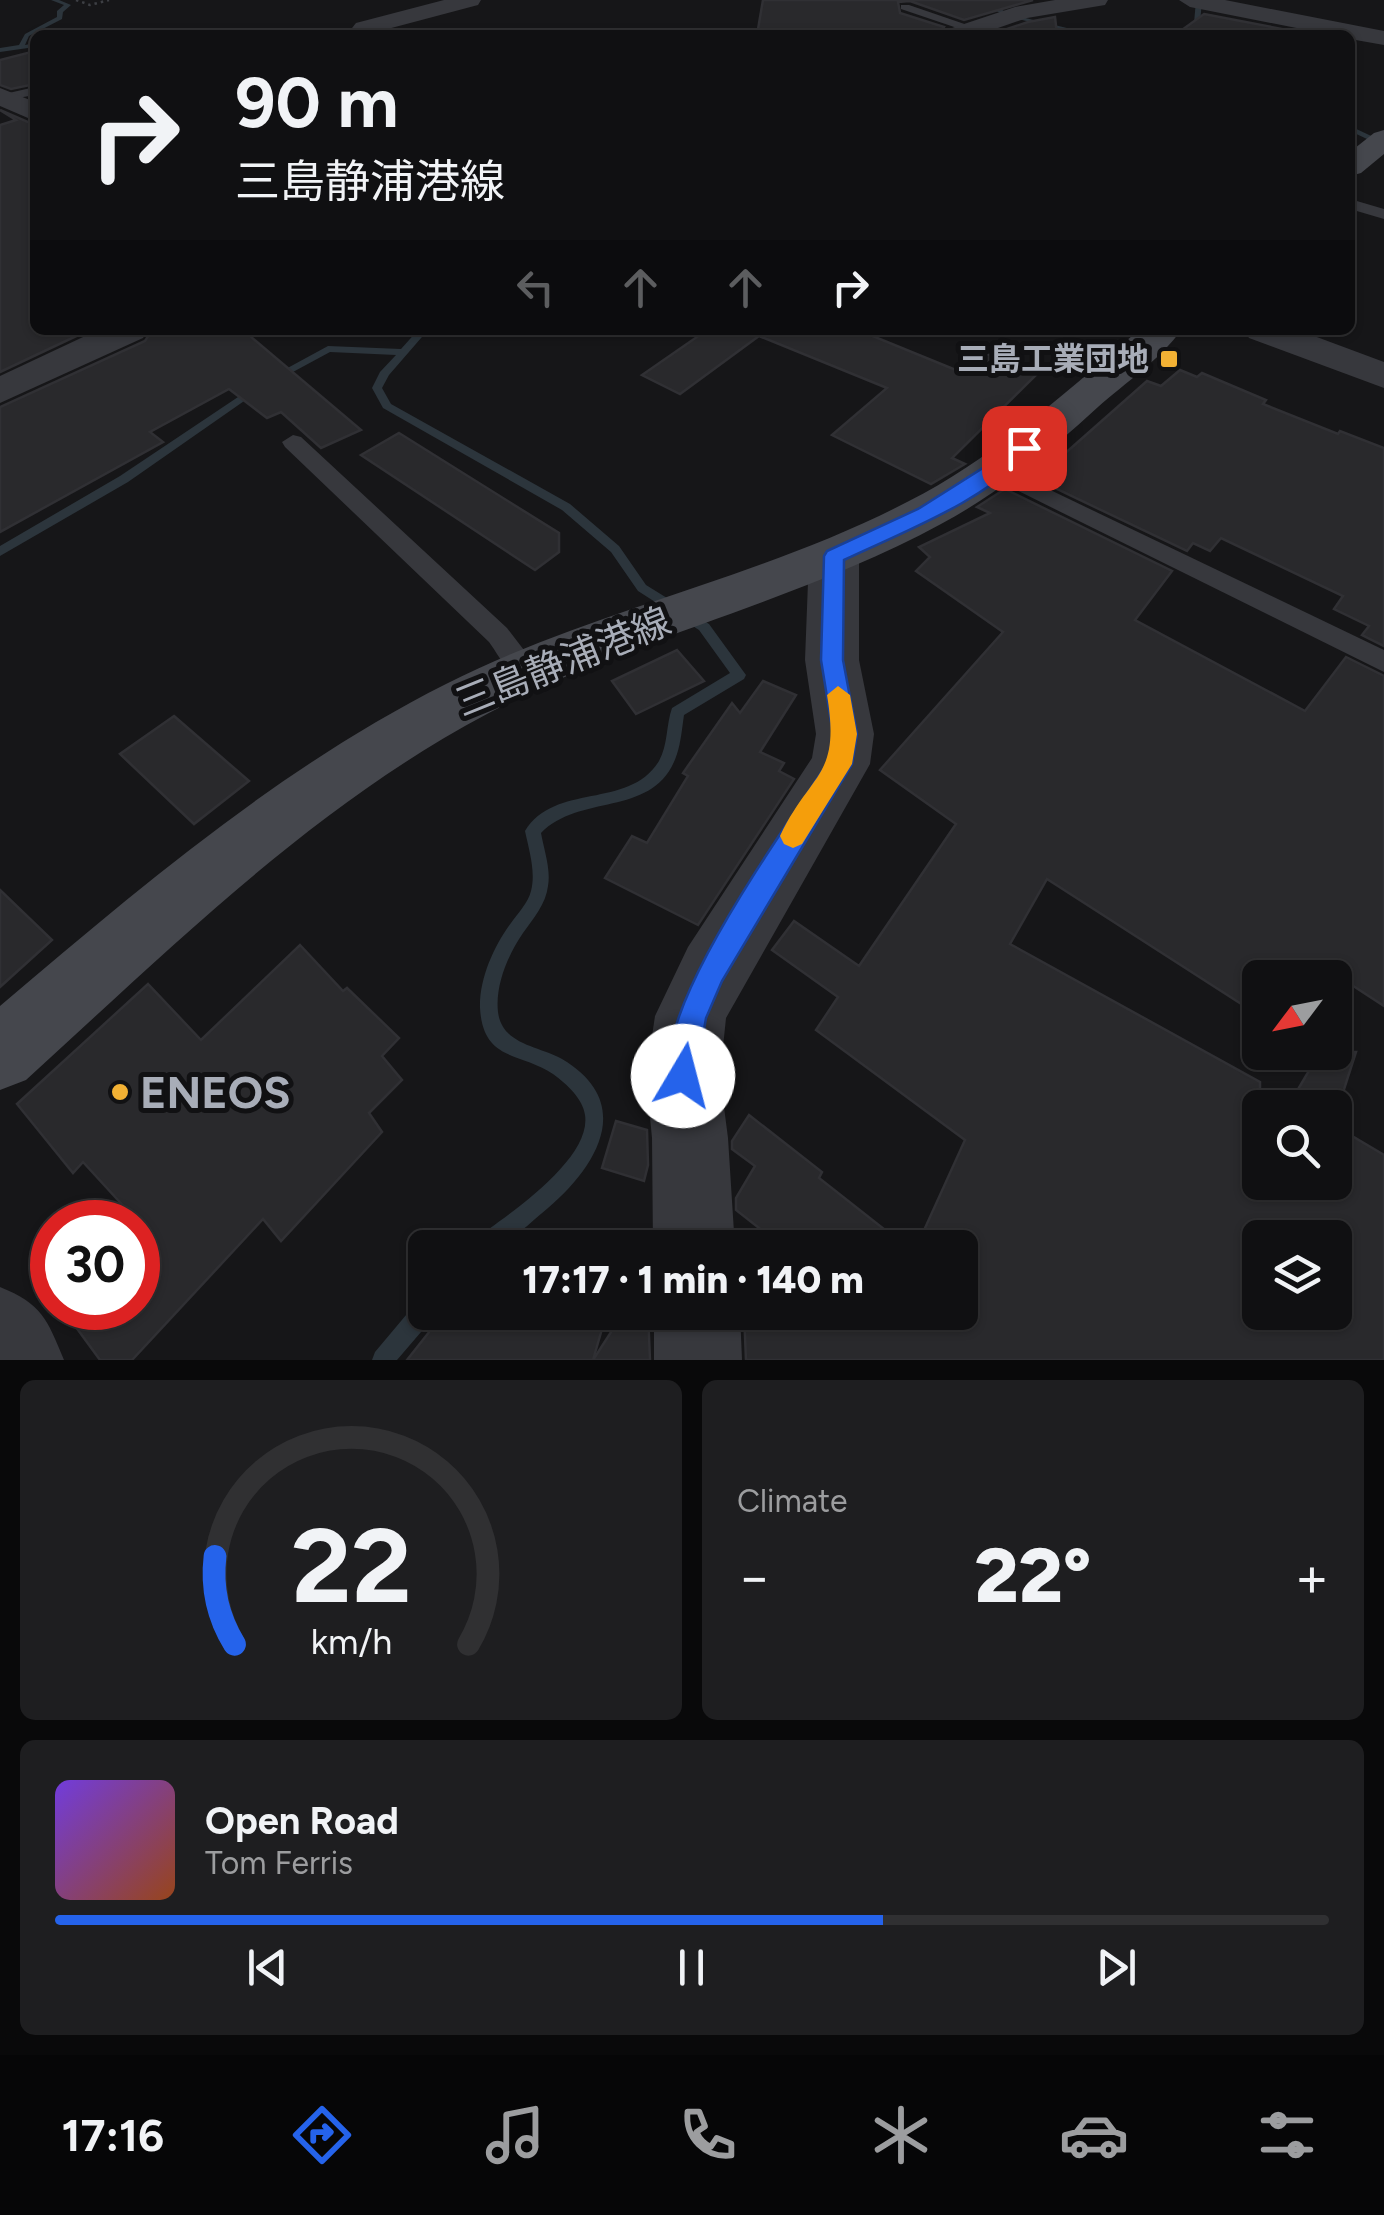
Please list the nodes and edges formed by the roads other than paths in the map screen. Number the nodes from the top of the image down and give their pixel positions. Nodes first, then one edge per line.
1 (470, 0) edge
2 (1097, 0) edge
3 (1190, 0) edge
4 (1324, 0) edge
5 (974, 4) dead end
6 (905, 7) dead end
7 (1366, 8) dead end
8 (1023, 12) junction
9 (1300, 28) edge
10 (389, 30) edge
11 (959, 30) edge
12 (970, 30) edge
13 (1344, 30) joint
14 (1355, 32) edge
15 (1384, 38) edge
16 (30, 92) edge
17 (2, 97) edge
18 (30, 111) edge
19 (1355, 205) edge
20 (1384, 214) edge
21 (118, 335) edge
22 (1156, 335) edge
23 (1276, 335) edge
24 (1384, 376) edge
25 (0, 391) edge
26 (293, 442) dead end
27 (996, 472) junction
28 (834, 556) junction
29 (1384, 662) edge
30 (526, 671) junction
31 (0, 1054) edge
32 (693, 1230) edge
33 (0, 1330) edge
34 (697, 1330) edge
35 (20, 1360) edge
36 (698, 1360) edge

1 - 10 street
2 - 8 street
3 - 9 street
4 - 9 street
5 - 8 street
6 - 11 lane
7 - 13 street
8 - 12 street
9 - 13 street
14 - 15 street
16 - 17 lane
17 - 18 street
19 - 20 lane
21 - 25 street
22 - 27 main road, 三島静浦港線
23 - 24 street
26 - 30 lane
27 - 28 main road, 三島静浦港線
27 - 29 lane
28 - 30 main road, 三島静浦港線
28 - 32 street
30 - 31 main road, 三島静浦港線
33 - 35 street
34 - 36 street

